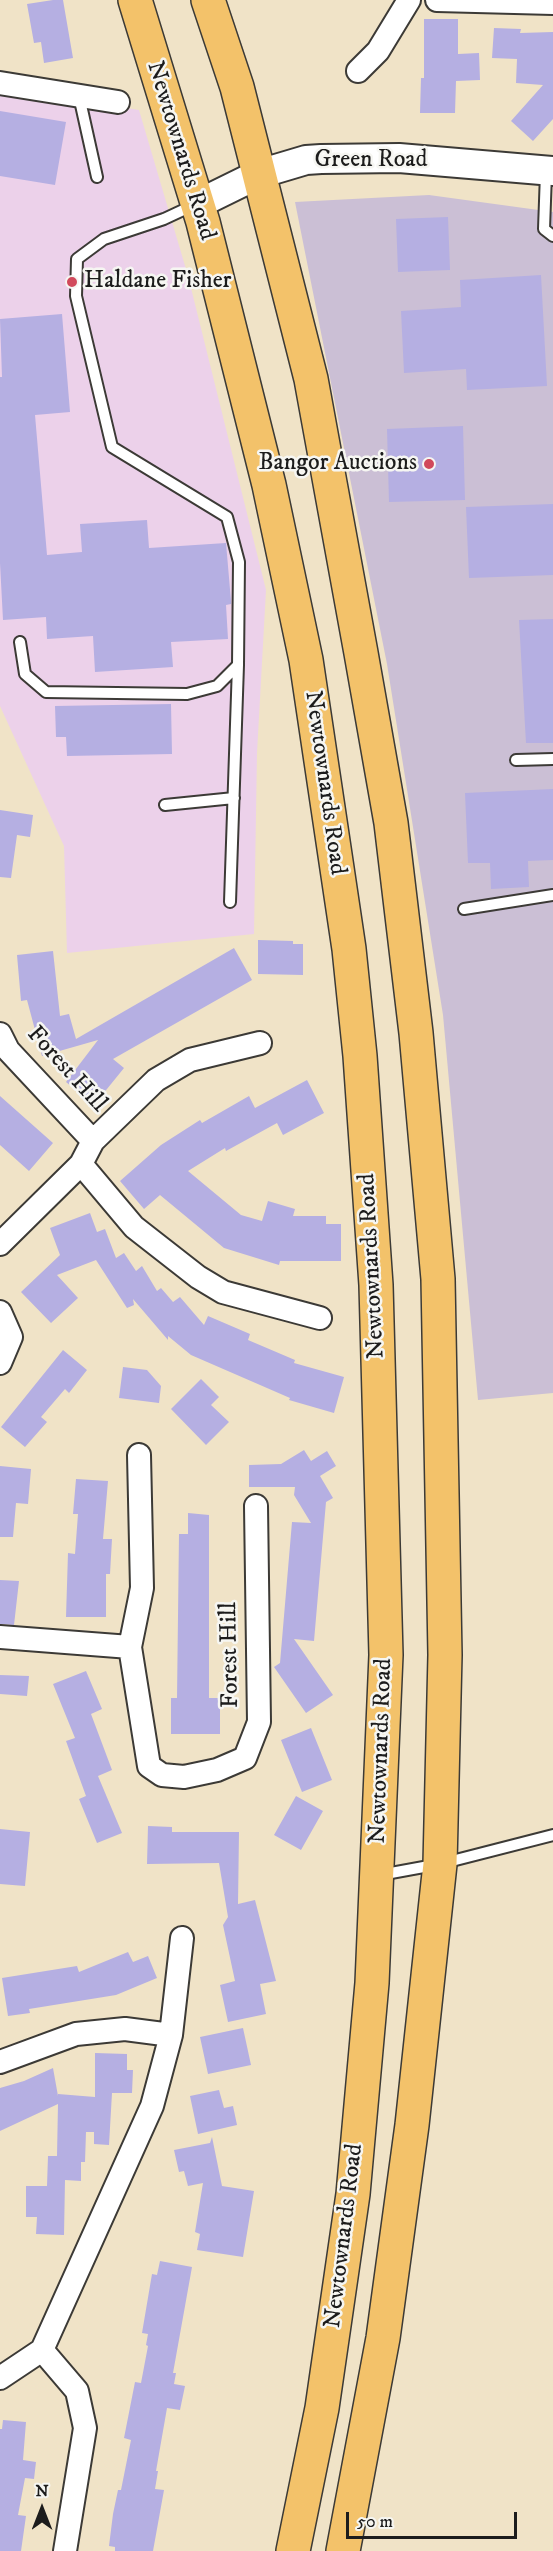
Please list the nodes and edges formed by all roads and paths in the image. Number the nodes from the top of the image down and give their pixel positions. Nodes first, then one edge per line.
1 (135, 0) edge
2 (208, 0) edge
3 (409, 0) edge
4 (437, 0) edge
5 (553, 3) edge
6 (358, 71) dead end
7 (0, 83) edge
8 (79, 96) junction
9 (118, 102) dead end
10 (549, 170) edge
11 (259, 174) junction
12 (97, 177) dead end
13 (198, 204) junction
14 (553, 236) edge
15 (20, 642) dead end
16 (238, 665) junction
17 (553, 759) edge
18 (516, 760) dead end
19 (234, 798) junction
20 (165, 804) dead end
21 (553, 895) edge
22 (230, 902) dead end
23 (464, 909) dead end
24 (0, 1034) edge
25 (260, 1043) dead end
26 (93, 1141) junction
27 (81, 1164) junction
28 (0, 1244) edge
29 (0, 1312) edge
30 (320, 1318) dead end
31 (0, 1363) edge
32 (139, 1455) dead end
33 (256, 1506) dead end
34 (0, 1637) edge
35 (130, 1647) junction
36 (553, 1835) edge
37 (440, 1864) junction
38 (377, 1876) junction
39 (182, 1938) dead end
40 (171, 2035) junction
41 (0, 2062) edge
42 (42, 2350) junction
43 (0, 2378) edge
44 (65, 2551) edge
45 (293, 2551) edge
46 (343, 2551) edge

1 - 13 highway, Newtownards Road
2 - 11 highway, Newtownards Road
3 - 6 street
4 - 5 street
7 - 8 street
8 - 9 street
8 - 12 lane
10 - 11 street, Green Road
10 - 14 lane
11 - 13 street, Green Road
11 - 37 highway, Newtownards Road
13 - 16 lane
13 - 38 highway, Newtownards Road
15 - 16 lane
16 - 19 lane
17 - 18 lane
19 - 20 lane
19 - 22 lane
21 - 23 lane
24 - 26 street, Forest Hill
25 - 26 street, Forest Hill
26 - 27 street, Forest Hill
27 - 28 street, Forest Hill
27 - 30 street
29 - 31 street
32 - 35 street, Forest Hill
33 - 35 street, Forest Hill
34 - 35 street
36 - 37 lane
37 - 38 lane
37 - 46 highway, Newtownards Road
38 - 45 highway, Newtownards Road
39 - 40 street
40 - 41 street
40 - 42 street
42 - 43 street
42 - 44 street

